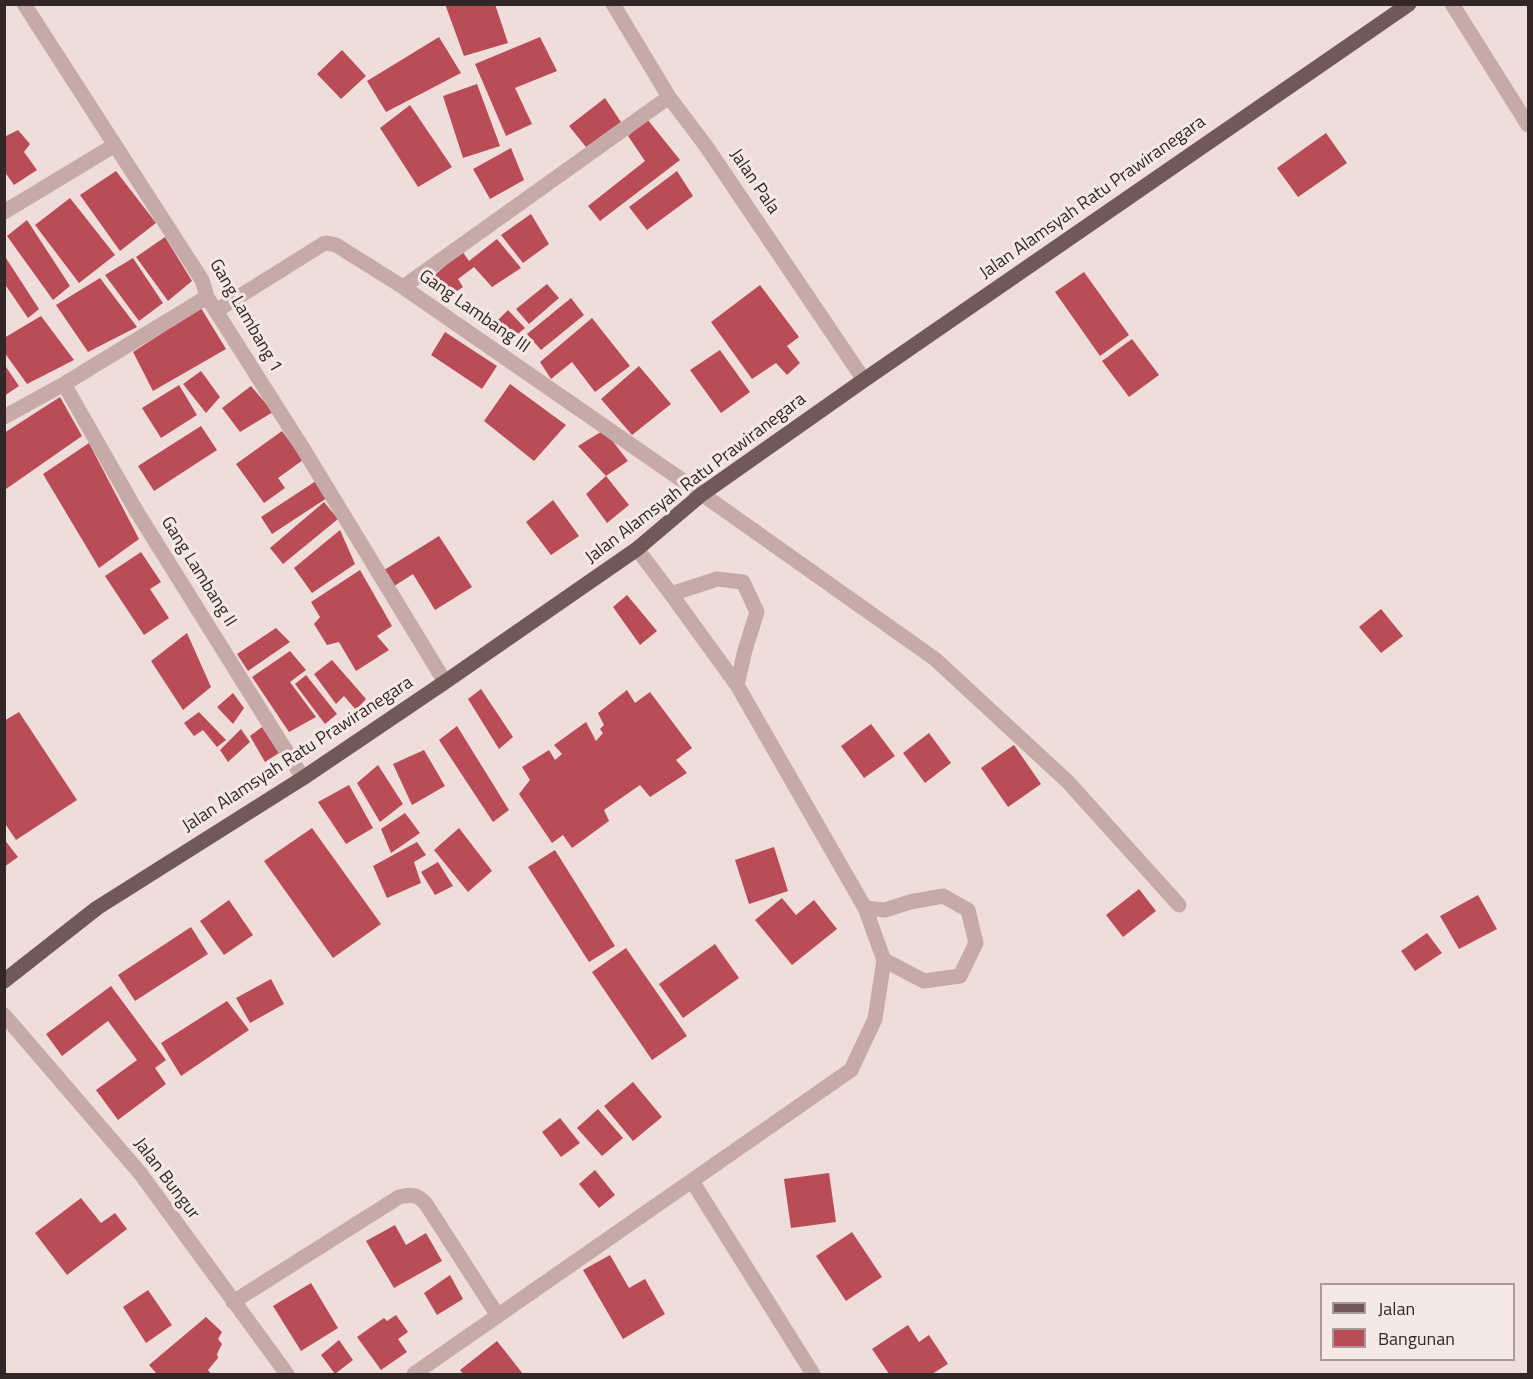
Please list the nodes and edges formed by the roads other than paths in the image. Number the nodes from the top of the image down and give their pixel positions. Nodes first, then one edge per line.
1 (24, 4) edge
2 (613, 4) edge
3 (1409, 4) edge
4 (1452, 4) edge
5 (669, 97) junction
6 (1528, 125) edge
7 (115, 145) junction
8 (4, 212) edge
9 (403, 287) junction
10 (207, 297) junction
11 (216, 311) junction
12 (864, 380) junction
13 (64, 384) junction
14 (4, 417) edge
15 (702, 494) junction
16 (637, 549) junction
17 (671, 594) junction
18 (445, 682) junction
19 (737, 686) junction
20 (303, 778) junction
21 (1179, 905) dead end
22 (865, 908) junction
23 (884, 960) junction
24 (4, 981) edge
25 (4, 1015) edge
26 (692, 1181) junction
27 (233, 1302) junction
28 (498, 1316) junction
29 (287, 1374) edge
30 (414, 1374) edge
31 (813, 1374) edge

1 - 7 street, Gang Lambang 1
2 - 5 street, Jalan Pala
3 - 12 main road, Jalan Alamsyah Ratu Prawiranegara
4 - 6 street
5 - 9 street
5 - 12 street, Jalan Pala
7 - 8 street
7 - 10 street, Gang Lambang 1
9 - 11 street, Gang Lambang III
9 - 15 street, Gang Lambang III
10 - 11 street, Gang Lambang 1
10 - 13 street
11 - 18 street, Gang Lambang 1
12 - 15 main road, Jalan Alamsyah Ratu Prawiranegara
13 - 14 street
13 - 20 street, Gang Lambang II
15 - 16 main road, Jalan Alamsyah Ratu Prawiranegara
15 - 21 street, Gang Lambang III
16 - 17 street
16 - 18 main road, Jalan Alamsyah Ratu Prawiranegara
17 - 19 street
17 - 19 street
18 - 20 main road, Jalan Alamsyah Ratu Prawiranegara
19 - 22 street
20 - 24 main road, Jalan Alamsyah Ratu Prawiranegara
22 - 23 street
22 - 23 street
23 - 26 street
25 - 27 street, Jalan Bungur
26 - 28 street
26 - 31 street
27 - 28 street
27 - 29 street, Jalan Bungur
28 - 30 street

